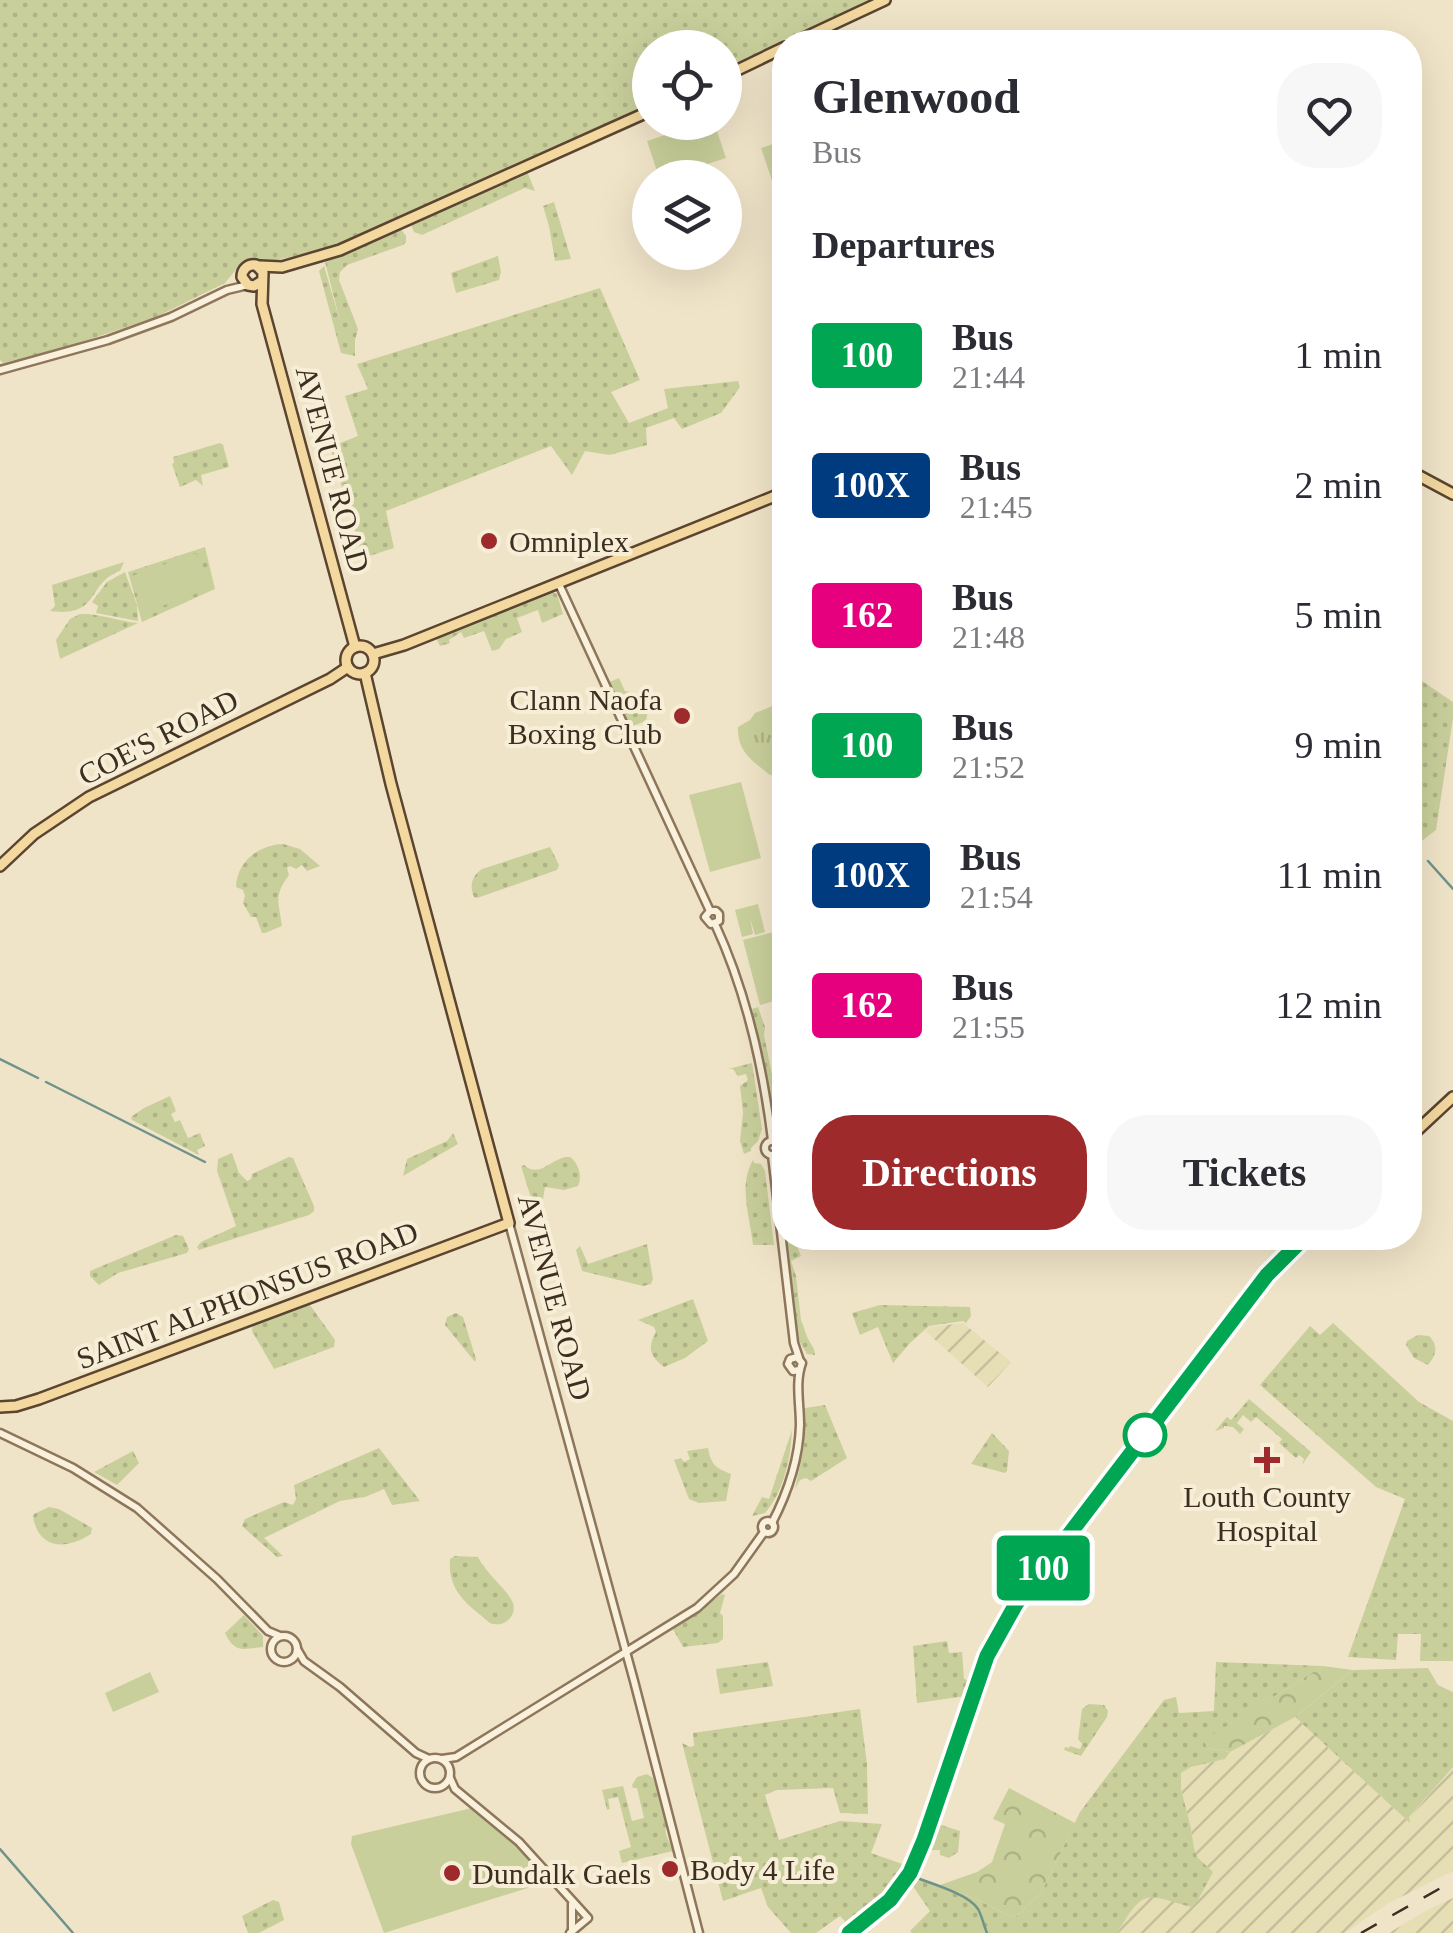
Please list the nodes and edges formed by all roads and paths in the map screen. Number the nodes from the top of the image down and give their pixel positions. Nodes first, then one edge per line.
1 (885, 0) edge
2 (821, 30) edge
3 (772, 53) edge
4 (742, 68) edge
5 (632, 119) edge
6 (259, 266) junction
7 (282, 266) junction
8 (242, 273) junction
9 (256, 282) junction
10 (227, 290) junction
11 (0, 370) edge
12 (1422, 477) edge
13 (1453, 494) edge
14 (772, 497) edge
15 (558, 582) junction
16 (355, 647) junction
17 (373, 654) junction
18 (348, 667) junction
19 (365, 673) junction
20 (0, 866) edge
21 (1453, 1096) edge
22 (1422, 1126) edge
23 (772, 1140) edge
24 (509, 1223) junction
25 (783, 1250) edge
26 (1292, 1250) edge
27 (795, 1358) junction
28 (795, 1370) junction
29 (0, 1407) edge
30 (0, 1433) edge
31 (268, 1631) junction
32 (280, 1636) junction
33 (272, 1645) junction
34 (297, 1649) junction
35 (625, 1652) junction
36 (292, 1659) junction
37 (304, 1661) junction
38 (416, 1753) junction
39 (456, 1756) junction
40 (430, 1758) junction
41 (442, 1759) junction
42 (421, 1766) junction
43 (449, 1767) junction
44 (450, 1778) junction
45 (443, 1786) junction
46 (455, 1789) junction
47 (572, 1899) junction
48 (571, 1932) edge
49 (699, 1933) edge
50 (850, 1933) edge

1 - 2 main road
3 - 4 main road
5 - 7 main road
6 - 7 main road
6 - 8 main road
6 - 9 main road
7 - 9 main road
8 - 9 main road
8 - 10 street
9 - 10 street
9 - 16 main road, AVENUE ROAD
10 - 11 street
12 - 13 main road
14 - 15 main road
15 - 17 main road
15 - 23 street
16 - 17 main road
16 - 18 main road
17 - 19 main road
18 - 19 main road
18 - 20 main road, COE'S ROAD
19 - 24 main road, AVENUE ROAD
21 - 22 main road
24 - 29 main road, SAINT ALPHONSUS ROAD
24 - 35 street, AVENUE ROAD
25 - 27 street
26 - 50 main road
27 - 28 street
27 - 28 street
28 - 35 street
30 - 31 street
31 - 32 street
31 - 33 street
32 - 33 street
32 - 34 street
33 - 36 street
34 - 36 street
34 - 37 street
35 - 39 street
35 - 49 street, AVENUE ROAD
36 - 37 street
37 - 38 street
38 - 40 street
38 - 42 street
39 - 41 street
39 - 43 street
40 - 41 street
40 - 42 street
41 - 43 street
42 - 45 street
43 - 44 street
44 - 45 street
44 - 46 street
45 - 46 street
46 - 47 street
47 - 48 street
47 - 48 street

